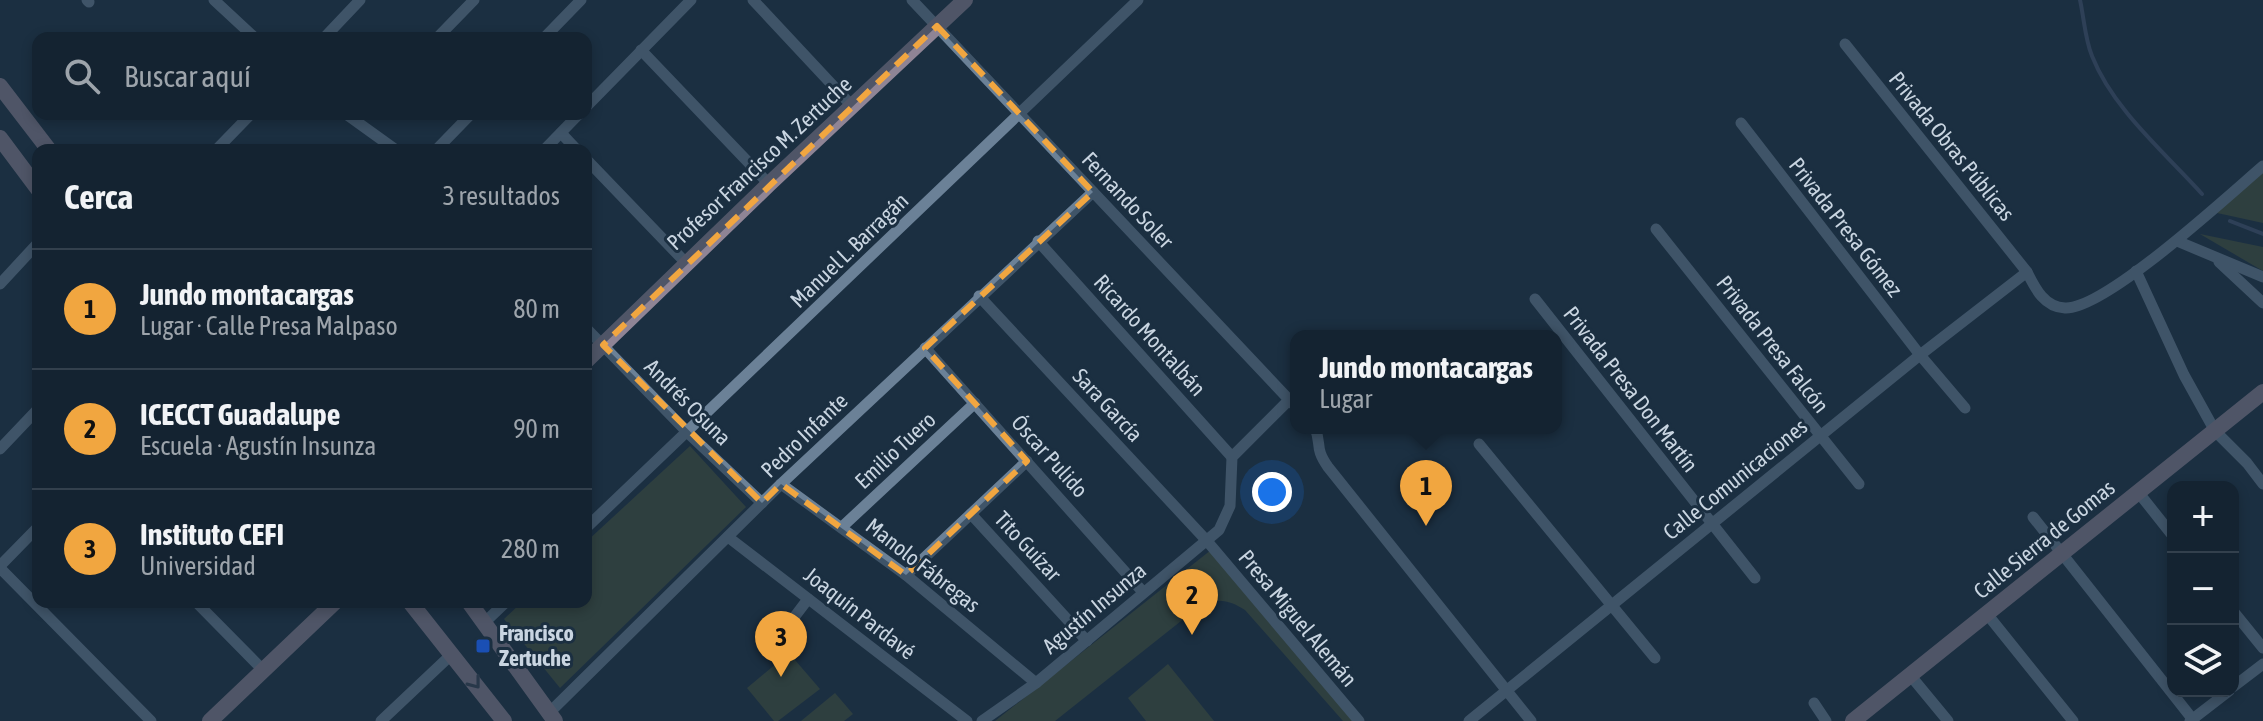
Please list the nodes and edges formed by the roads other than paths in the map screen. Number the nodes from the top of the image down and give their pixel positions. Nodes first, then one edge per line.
1 (214, 0) edge
2 (474, 0) edge
3 (581, 0) edge
4 (691, 0) edge
5 (753, 0) edge
6 (912, 0) edge
7 (965, 0) edge
8 (1138, 0) edge
9 (354, 2) edge
10 (937, 26) junction
11 (249, 32) edge
12 (329, 32) edge
13 (443, 32) edge
14 (550, 32) edge
15 (1845, 44) dead end
16 (641, 50) junction
17 (0, 86) edge
18 (592, 101) edge
19 (852, 106) junction
20 (1021, 114) junction
21 (245, 120) edge
22 (359, 120) edge
23 (465, 120) edge
24 (573, 120) edge
25 (1741, 123) dead end
26 (561, 133) junction
27 (0, 138) edge
28 (44, 144) edge
29 (222, 144) edge
30 (389, 144) edge
31 (442, 144) edge
32 (550, 144) edge
33 (571, 144) edge
34 (592, 165) edge
35 (2263, 166) edge
36 (32, 181) edge
37 (769, 184) junction
38 (1093, 192) junction
39 (1656, 229) dead end
40 (1038, 241) junction
41 (2177, 241) junction
42 (32, 249) edge
43 (2212, 256) junction
44 (686, 263) junction
45 (2136, 271) junction
46 (2027, 272) junction
47 (2263, 277) edge
48 (0, 284) edge
49 (979, 296) junction
50 (1535, 299) dead end
51 (2263, 303) edge
52 (1559, 330) edge
53 (592, 334) edge
54 (1562, 334) edge
55 (603, 345) junction
56 (925, 348) junction
57 (592, 355) edge
58 (1920, 355) junction
59 (2263, 392) edge
60 (1290, 400) edge
61 (975, 403) junction
62 (1290, 406) edge
63 (1965, 408) dead end
64 (32, 415) edge
65 (2215, 431) junction
66 (688, 433) junction
67 (1317, 434) edge
68 (1820, 436) junction
69 (1479, 444) dead end
70 (0, 449) edge
71 (1232, 457) junction
72 (1027, 461) junction
73 (2247, 463) junction
74 (2263, 472) edge
75 (781, 484) junction
76 (1859, 484) dead end
77 (2263, 484) edge
78 (2138, 492) junction
79 (762, 503) junction
80 (971, 514) junction
81 (2033, 517) dead end
82 (592, 522) edge
83 (1711, 524) junction
84 (842, 527) junction
85 (2167, 528) edge
86 (32, 533) edge
87 (728, 537) junction
88 (1207, 541) junction
89 (2062, 553) junction
90 (0, 567) edge
91 (906, 575) junction
92 (1755, 578) dead end
93 (1143, 592) junction
94 (808, 599) junction
95 (32, 600) edge
96 (1610, 606) junction
97 (40, 608) edge
98 (202, 608) edge
99 (329, 608) edge
100 (415, 608) edge
101 (474, 608) edge
102 (500, 608) edge
103 (1987, 614) junction
104 (2239, 618) edge
105 (485, 622) junction
106 (783, 632) dead end
107 (1087, 641) junction
108 (2263, 648) edge
109 (452, 654) junction
110 (1655, 658) dead end
111 (2263, 664) edge
112 (263, 670) junction
113 (1910, 675) junction
114 (1036, 683) junction
115 (2239, 683) edge
116 (1508, 689) junction
117 (2221, 697) edge
118 (1814, 703) dead end
119 (552, 717) edge
120 (2192, 720) edge
121 (151, 721) edge
122 (210, 721) edge
123 (381, 721) edge
124 (504, 721) edge
125 (967, 721) edge
126 (982, 721) edge
127 (1359, 721) edge
128 (1469, 721) edge
129 (1531, 721) edge
130 (1826, 721) edge
131 (1853, 721) edge
132 (1948, 721) edge
133 (2073, 721) edge

1 - 11 street
2 - 13 street
3 - 14 street
4 - 16 street
5 - 19 street
6 - 10 street, Fernando Soler
7 - 10 street, Profesor Francisco M. Zertuche
8 - 20 street, Manuel L. Barragán
9 - 12 street
10 - 19 street, Profesor Francisco M. Zertuche
10 - 20 street, Fernando Soler
15 - 46 street, Privada Obras Públicas
16 - 18 street
16 - 37 street
17 - 28 street
19 - 37 street, Profesor Francisco M. Zertuche
20 - 38 street, Fernando Soler
20 - 66 street, Manuel L. Barragán
21 - 29 street
22 - 30 street
23 - 31 street
24 - 26 street
25 - 58 street, Privada Presa Gómez
26 - 32 street
26 - 33 street
27 - 36 street
34 - 44 street
35 - 41 street
37 - 44 street, Profesor Francisco M. Zertuche
38 - 40 street, Pedro Infante
38 - 60 street, Fernando Soler
39 - 68 street, Privada Presa Falcón
40 - 49 street, Pedro Infante
40 - 71 street, Ricardo Montalbán
41 - 43 street
41 - 45 street
42 - 48 street
43 - 47 street
43 - 51 street
44 - 55 street, Profesor Francisco M. Zertuche
45 - 46 street, Privada Obras Públicas
45 - 65 street
46 - 58 street, Calle Comunicaciones
49 - 56 street, Pedro Infante
49 - 88 street, Sara García
50 - 52 street, Privada Presa Don Martín
53 - 55 street, Andrés Osuna
54 - 83 street, Privada Presa Don Martín
55 - 57 street, Profesor Francisco M. Zertuche
55 - 66 street, Andrés Osuna
56 - 61 street, Óscar Pulido
56 - 75 street, Pedro Infante
58 - 63 street, Privada Presa Gómez
58 - 68 street, Calle Comunicaciones
59 - 65 street, Calle Sierra de Gomas
61 - 72 street, Óscar Pulido
61 - 84 street, Emilio Tuero
62 - 71 street
64 - 70 street
65 - 73 street
65 - 78 street, Calle Sierra de Gomas
66 - 79 street, Andrés Osuna
66 - 82 street, Manuel L. Barragán
67 - 116 street
68 - 76 street, Privada Presa Falcón
68 - 83 street, Calle Comunicaciones
69 - 96 street
71 - 88 street, Agustín Insunza
72 - 80 street
72 - 93 street, Óscar Pulido
73 - 74 street
73 - 77 street
75 - 79 street, Pedro Infante
75 - 84 street, Manolo Fábregas
78 - 85 street
78 - 89 street, Calle Sierra de Gomas
79 - 87 street, Pedro Infante
80 - 91 street
80 - 107 street, Tito Guízar
81 - 89 street
83 - 92 street, Privada Presa Don Martín
83 - 96 street, Calle Comunicaciones
84 - 91 street, Manolo Fábregas
86 - 90 street
87 - 94 street, Joaquín Pardavé
87 - 119 street, Pedro Infante
88 - 93 street, Agustín Insunza
88 - 127 street, Presa Miguel Alemán
89 - 103 street, Calle Sierra de Gomas
89 - 120 street
90 - 95 street
91 - 114 street, Manolo Fábregas
93 - 107 street, Agustín Insunza
94 - 106 street
94 - 125 street, Joaquín Pardavé
96 - 110 street
96 - 116 street, Calle Comunicaciones
97 - 121 street
98 - 112 street
99 - 112 street
100 - 109 street
101 - 105 street
102 - 105 street
103 - 113 street, Calle Sierra de Gomas
103 - 133 street
104 - 108 street
105 - 119 street
107 - 114 street, Agustín Insunza
109 - 123 street
109 -> 124 street
111 - 115 street
112 - 122 street
113 - 131 street, Calle Sierra de Gomas
113 - 132 street
114 - 126 street, Agustín Insunza
116 - 128 street, Calle Comunicaciones
116 - 129 street
117 - 120 street
118 - 130 street

